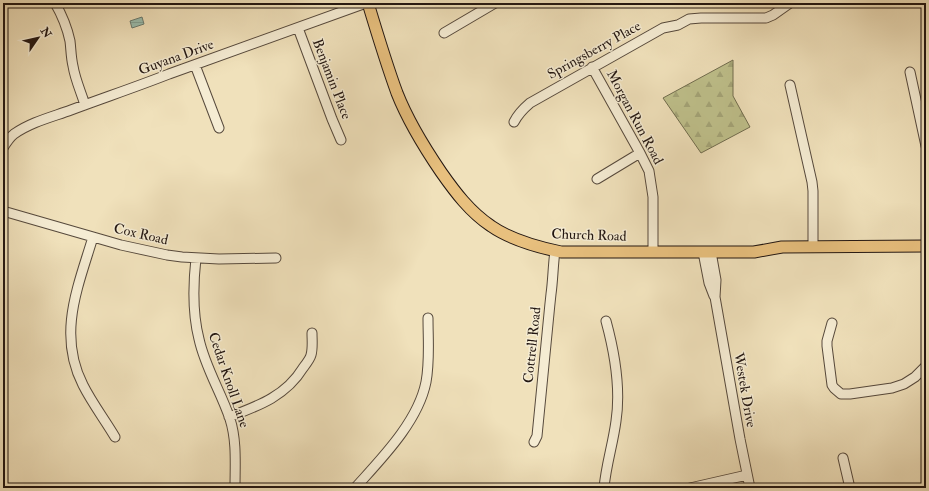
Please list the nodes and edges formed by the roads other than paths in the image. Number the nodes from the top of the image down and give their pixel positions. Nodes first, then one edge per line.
1 (55, 3) edge
2 (367, 3) edge
3 (495, 3) edge
4 (790, 3) edge
5 (298, 28) junction
6 (444, 33) dead end
7 (194, 65) junction
8 (592, 67) junction
9 (910, 72) dead end
10 (790, 85) dead end
11 (86, 105) junction
12 (514, 122) dead end
13 (219, 128) dead end
14 (341, 140) dead end
15 (5, 141) edge
16 (926, 146) edge
17 (640, 153) junction
18 (597, 179) dead end
19 (3, 211) edge
20 (93, 237) junction
21 (926, 246) edge
22 (813, 247) junction
23 (555, 251) junction
24 (653, 252) junction
25 (707, 252) junction
26 (196, 258) junction
27 (276, 258) dead end
28 (428, 318) dead end
29 (606, 321) dead end
30 (832, 323) dead end
31 (312, 333) dead end
32 (926, 366) edge
33 (229, 417) junction
34 (115, 437) dead end
35 (534, 442) dead end
36 (843, 458) dead end
37 (747, 475) junction
38 (235, 488) edge
39 (356, 488) edge
40 (604, 488) edge
41 (690, 488) edge
42 (750, 488) edge
43 (850, 488) edge

1 - 11 street
2 - 5 street, Guyana Drive
2 - 23 main road, Church Road
3 - 6 street
4 - 8 street, Springsberry Place
5 - 7 street, Guyana Drive
5 - 14 street, Benjamin Place
7 - 11 street, Guyana Drive
7 - 13 street
8 - 12 street, Springsberry Place
8 - 17 street, Morgan Run Road
9 - 16 street
10 - 22 street
11 - 15 street, Guyana Drive
17 - 18 street
17 - 24 street, Morgan Run Road
19 - 20 street, Cox Road
20 - 26 street, Cox Road
20 - 34 street
21 - 22 main road, Church Road
22 - 25 main road, Church Road
23 - 24 main road, Church Road
23 - 35 street, Cottrell Road
24 - 25 main road, Church Road
25 - 37 street, Westek Drive
26 - 27 street, Cox Road
26 - 33 street, Cedar Knoll Lane
28 - 39 street
29 - 40 street
30 - 32 street
31 - 33 street
33 - 38 street, Cedar Knoll Lane
36 - 43 street
37 - 41 street
37 - 42 street, Westek Drive

